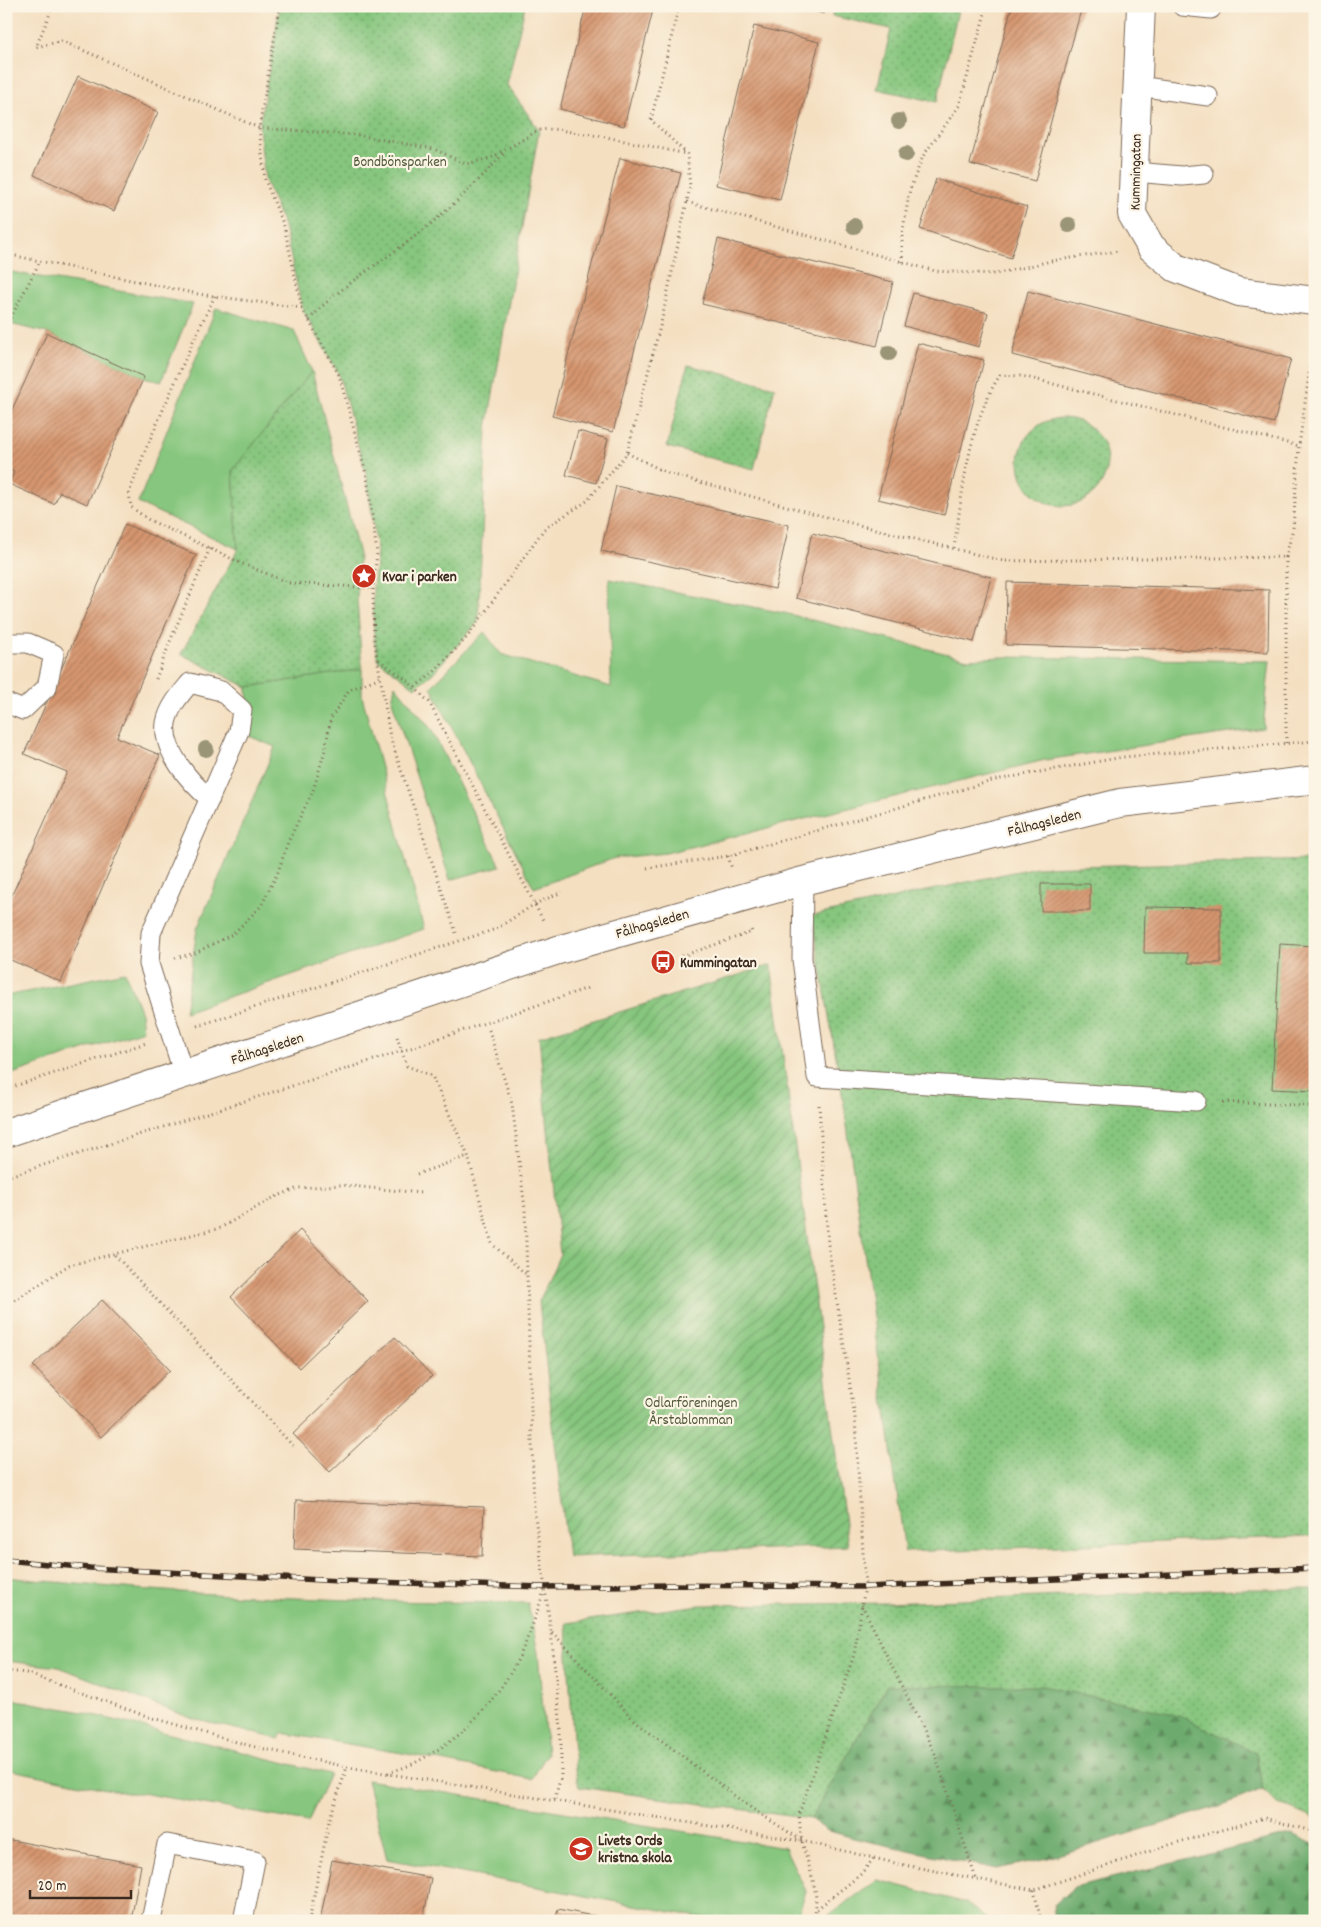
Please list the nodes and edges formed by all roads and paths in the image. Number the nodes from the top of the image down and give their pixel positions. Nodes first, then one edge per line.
1 (53, 6) edge
2 (280, 6) edge
3 (679, 6) edge
4 (987, 6) edge
5 (1141, 6) edge
6 (1182, 6) edge
7 (1210, 9) dead end
8 (1138, 86) junction
9 (1208, 96) dead end
10 (259, 128) junction
11 (507, 149) junction
12 (687, 154) junction
13 (1134, 172) junction
14 (1204, 174) dead end
15 (687, 202) junction
16 (1151, 247) junction
17 (6, 254) edge
18 (40, 261) junction
19 (902, 262) junction
20 (215, 296) junction
21 (1315, 301) edge
22 (302, 308) junction
23 (309, 320) junction
24 (6, 327) edge
25 (1315, 331) edge
26 (1299, 446) junction
27 (628, 453) junction
28 (210, 548) junction
29 (954, 548) junction
30 (1286, 557) junction
31 (374, 588) junction
32 (6, 643) edge
33 (378, 660) junction
34 (381, 677) junction
35 (156, 682) dead end
36 (415, 687) junction
37 (6, 703) edge
38 (1315, 741) edge
39 (1286, 743) junction
40 (1315, 780) edge
41 (210, 799) junction
42 (647, 868) dead end
43 (803, 881) junction
44 (562, 892) dead end
45 (535, 904) junction
46 (457, 936) dead end
47 (558, 950) junction
48 (149, 964) junction
49 (374, 968) junction
50 (588, 988) dead end
51 (386, 1007) junction
52 (489, 1030) dead end
53 (169, 1035) junction
54 (402, 1051) junction
55 (184, 1075) junction
56 (817, 1077) junction
57 (6, 1089) edge
58 (1196, 1101) joint
59 (1315, 1106) edge
60 (6, 1133) edge
61 (468, 1156) junction
62 (417, 1174) dead end
63 (6, 1177) edge
64 (421, 1193) dead end
65 (116, 1255) junction
66 (527, 1276) junction
67 (6, 1306) edge
68 (295, 1448) dead end
69 (545, 1587) junction
70 (862, 1604) junction
71 (551, 1632) junction
72 (6, 1671) edge
73 (347, 1767) junction
74 (388, 1774) junction
75 (554, 1802) junction
76 (1315, 1832) edge
77 (802, 1841) junction
78 (874, 1858) junction
79 (976, 1879) junction
80 (1034, 1890) junction
81 (817, 1909) junction
82 (151, 1921) edge
83 (243, 1921) edge
84 (309, 1921) edge
85 (813, 1921) edge
86 (1041, 1921) edge

1 - 10 path
2 - 10 path
3 - 12 path
4 - 19 path
5 - 8 street, Kummingatan
6 - 7 lane
8 - 9 lane
8 - 13 street, Kummingatan
10 - 11 path
10 - 22 path
11 - 12 path
11 - 23 path
12 - 15 path
13 - 14 lane
13 - 16 street, Kummingatan
15 - 19 path
15 - 27 path
16 - 19 path
16 - 21 street, Kummingatan
17 - 18 path
18 - 20 path
18 - 24 path
20 - 22 path
20 - 28 path
22 - 23 path
23 - 31 path
25 - 26 path
26 - 29 path
26 - 30 path
27 - 29 path
27 - 36 path
28 - 31 path
28 - 35 path
29 - 30 path
30 - 39 path
31 - 33 path
32 - 37 lane
33 - 34 path
33 - 36 path
34 - 46 path
34 - 48 path
36 - 45 path
38 - 39 path
39 - 42 path
40 - 43 street, Fålhagsleden
41 - 41 lane
41 - 48 lane
43 - 47 street, Fålhagsleden
43 - 56 lane
44 - 45 path
45 - 47 path
45 - 49 path
47 - 51 street, Fålhagsleden
48 - 53 lane
49 - 51 path
49 - 53 path
50 - 54 path
51 - 54 path
51 - 55 street, Fålhagsleden
52 - 66 path
53 - 55 lane
53 - 57 path
54 - 61 path
54 - 63 path
55 - 60 street, Fålhagsleden
56 - 58 lane
56 - 70 path
58 - 59 path
61 - 62 path
61 - 66 path
64 - 65 path
65 - 67 path
65 - 68 path
66 - 69 path
69 - 71 path
69 - 74 path
70 - 77 path
70 - 79 path
71 - 75 path
71 - 77 path
72 - 73 path
73 - 74 path
73 - 84 path
74 - 75 path
75 - 77 path
76 - 80 path
77 - 78 path
77 - 81 path
78 - 79 path
78 - 81 path
79 - 80 path
80 - 86 path
81 - 85 path
82 - 83 lane

